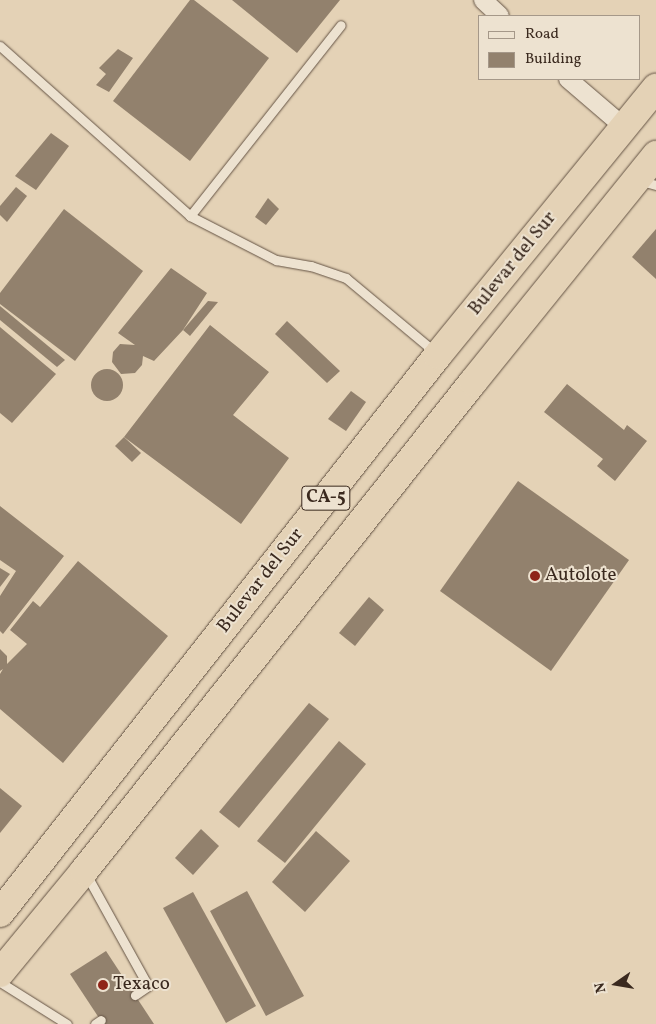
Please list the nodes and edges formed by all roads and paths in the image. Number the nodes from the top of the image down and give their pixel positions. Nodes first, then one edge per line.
1 (483, 0) edge
2 (499, 15) edge
3 (341, 25) dead end
4 (0, 46) edge
5 (569, 80) edge
6 (656, 88) edge
7 (624, 127) junction
8 (656, 155) edge
9 (646, 182) edge
10 (190, 216) junction
11 (438, 355) junction
12 (473, 382) junction
13 (84, 871) junction
14 (0, 913) edge
15 (0, 973) edge
16 (0, 982) edge
17 (135, 996) dead end
18 (67, 1024) edge

1 - 2 street
3 - 10 lane
4 - 10 lane
5 - 7 street
6 - 7 highway, Bulevar del Sur / CA-5
7 - 11 highway, Bulevar del Sur / CA-5
8 - 9 highway, CA-5
9 - 12 highway, CA-5
10 - 11 lane
11 - 12 highway
11 - 14 highway, Bulevar del Sur / CA-5
12 - 13 highway, CA-5
13 - 15 highway, CA-5
13 - 17 lane
16 - 18 lane

